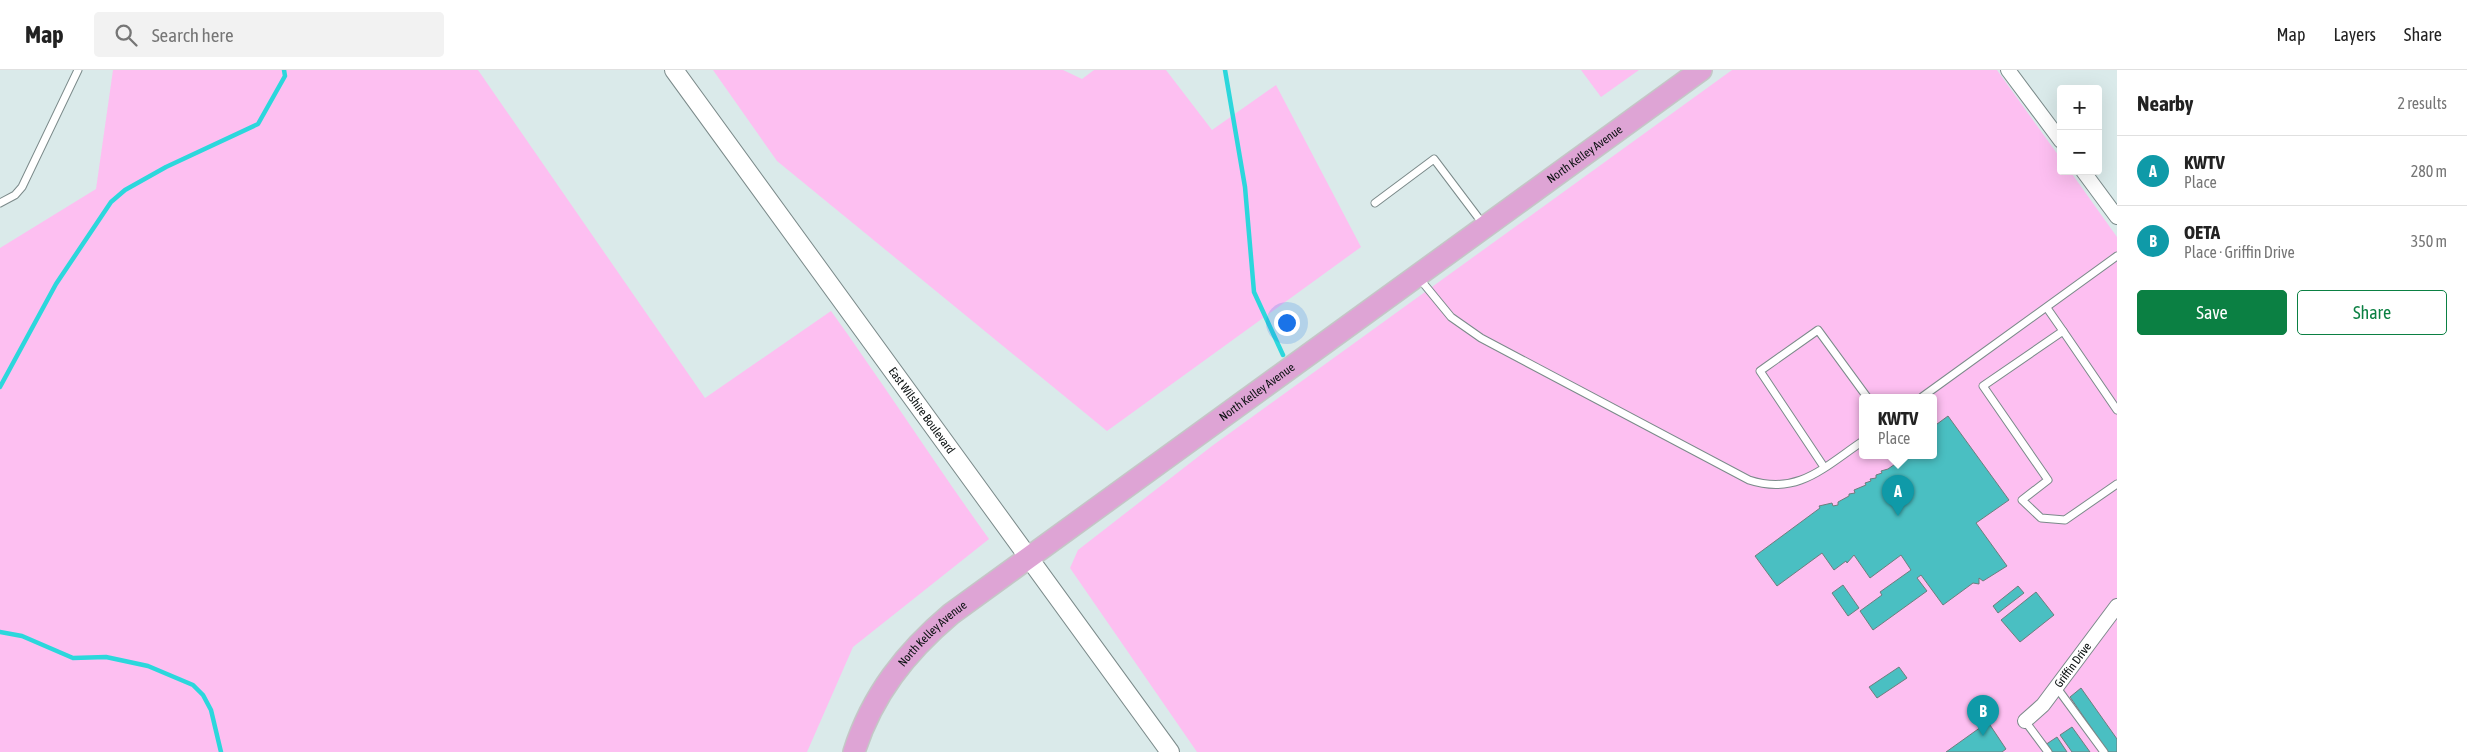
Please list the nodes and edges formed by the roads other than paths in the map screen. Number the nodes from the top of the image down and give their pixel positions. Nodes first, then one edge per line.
1 (78, 70) edge
2 (674, 70) edge
3 (1701, 70) edge
4 (2008, 70) edge
5 (2057, 136) edge
6 (2086, 175) edge
7 (0, 203) edge
8 (1375, 203) dead end
9 (2117, 217) edge
10 (1485, 226) junction
11 (2117, 256) edge
12 (1417, 275) junction
13 (2047, 308) junction
14 (2063, 331) junction
15 (1864, 394) edge
16 (1926, 394) edge
17 (2117, 410) edge
18 (1859, 444) edge
19 (1824, 467) junction
20 (2117, 484) edge
21 (1028, 557) junction
22 (2117, 606) edge
23 (2057, 688) junction
24 (2026, 721) joint
25 (854, 752) edge
26 (1170, 752) edge
27 (2048, 752) edge
28 (2104, 752) edge

1 - 7 lane
2 - 21 street, East Wilshire Boulevard
3 - 10 main road, North Kelley Avenue
4 - 5 street
6 - 9 street
8 - 10 lane
10 - 12 main road, North Kelley Avenue
11 - 13 lane
12 - 19 lane
12 - 21 main road, North Kelley Avenue
13 - 14 lane
13 - 16 lane
14 - 17 lane
14 - 20 lane
15 - 19 lane
18 - 19 lane
21 - 25 main road, North Kelley Avenue
21 - 26 street, East Wilshire Boulevard
22 - 23 street, Griffin Drive
23 - 24 street, Griffin Drive
23 - 28 lane
24 - 27 lane

